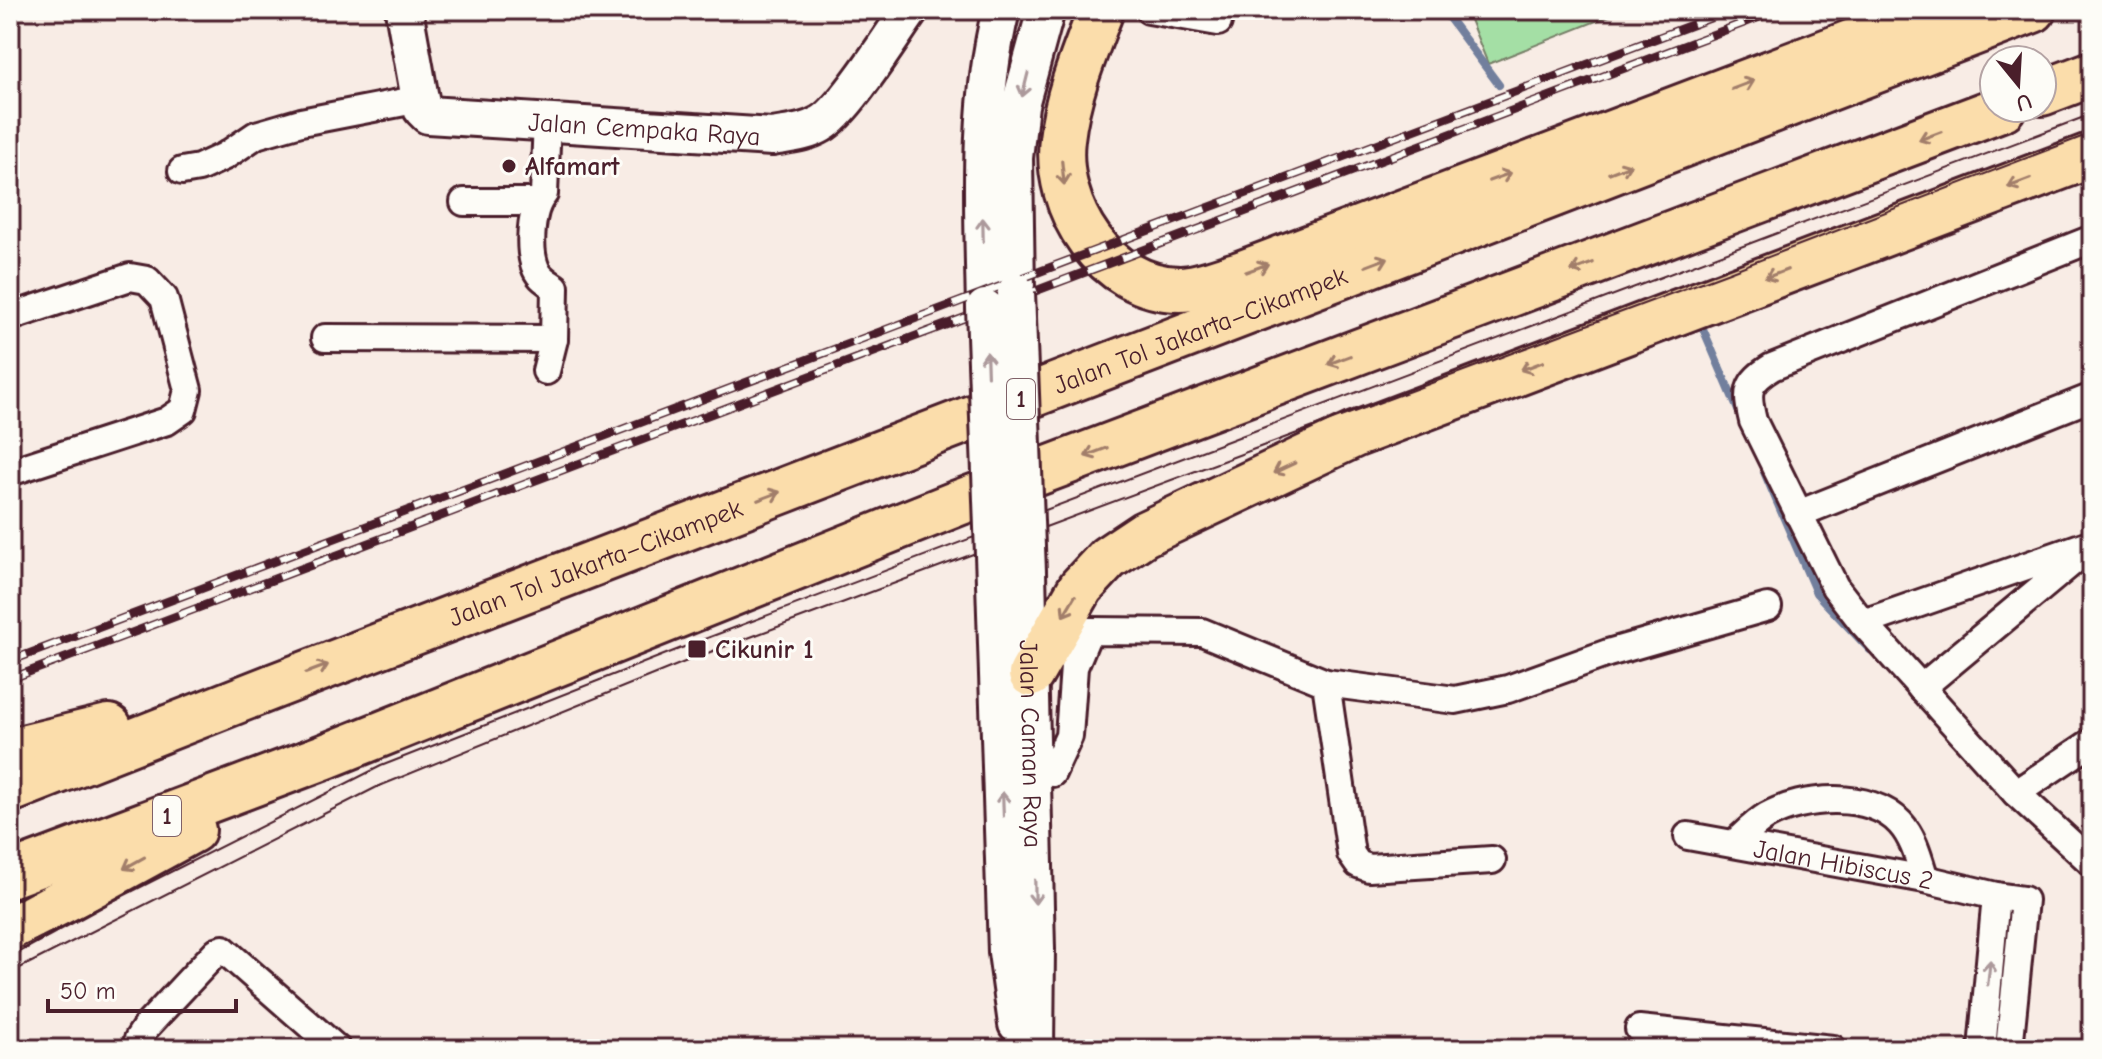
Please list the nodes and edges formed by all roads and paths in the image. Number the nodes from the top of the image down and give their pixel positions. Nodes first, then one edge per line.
1 (404, 10) edge
2 (910, 10) edge
3 (1001, 10) edge
4 (1046, 10) edge
5 (1101, 10) edge
6 (1149, 10) edge
7 (1937, 10) edge
8 (2033, 10) edge
9 (1218, 22) dead end
10 (2092, 74) edge
11 (2058, 87) edge
12 (420, 99) junction
13 (1978, 117) edge
14 (547, 120) junction
15 (2092, 155) edge
16 (182, 171) dead end
17 (464, 202) dead end
18 (536, 202) junction
19 (2092, 239) edge
20 (1000, 300) junction
21 (10, 317) edge
22 (325, 338) dead end
23 (554, 339) junction
24 (546, 371) dead end
25 (2092, 397) edge
26 (10, 472) edge
27 (1798, 514) junction
28 (2092, 544) edge
29 (1768, 607) dead end
30 (1012, 618) junction
31 (1863, 623) junction
32 (1031, 674) junction
33 (1326, 683) junction
34 (272, 687) junction
35 (1921, 688) junction
36 (2092, 742) edge
37 (10, 751) edge
38 (324, 757) junction
39 (1052, 773) dead end
40 (10, 790) edge
41 (2016, 793) junction
42 (1688, 836) dead end
43 (1734, 844) junction
44 (1492, 860) dead end
45 (2092, 863) edge
46 (10, 875) edge
47 (1925, 879) junction
48 (1996, 896) junction
49 (10, 930) edge
50 (1022, 950) junction
51 (1639, 1029) dead end
52 (141, 1049) edge
53 (337, 1049) edge
54 (1021, 1049) edge
55 (1035, 1049) edge
56 (1833, 1049) edge
57 (1982, 1049) edge
58 (2009, 1049) edge

1 - 12 main road
2 - 14 main road, Jalan Cempaka Raya
20 -> 3 main road, Jalan Caman Raya
4 -> 20 main road, Jalan Caman Raya
5 -> 7 highway
6 - 9 street
34 -> 8 highway, Jalan Tol Jakarta–Cikampek / 1
10 - 11 highway
12 - 14 main road, Jalan Cempaka Raya
12 - 16 street
13 -> 38 highway, 1
14 - 18 street
15 -> 32 highway
17 - 18 street
18 - 23 street
19 - 27 street
20 - 30 main road, Jalan Caman Raya, bridge
21 - 26 street
22 - 23 street
23 - 24 street
25 - 27 street
27 - 31 street
28 - 31 street
28 - 35 street
29 - 33 street
30 - 32 main road, Jalan Caman Raya
50 -> 30 main road, Jalan Caman Raya
31 - 35 street
32 -> 50 main road, Jalan Caman Raya
33 - 39 street
33 - 44 street
34 - 37 highway
34 - 40 highway, Jalan Tol Jakarta–Cikampek / 1
35 - 41 street
36 - 41 street
38 - 46 highway, 1
38 -> 49 highway
41 - 45 street
42 - 43 street, Jalan Hibiscus 2
43 - 47 street, Jalan Hibiscus 2
43 - 47 street
47 - 48 street, Jalan Hibiscus 2
57 -> 48 street
48 - 58 street, Jalan Hibiscus 2
50 - 54 main road, Jalan Caman Raya
50 - 55 main road, Jalan Caman Raya
51 - 56 street
52 - 53 street

